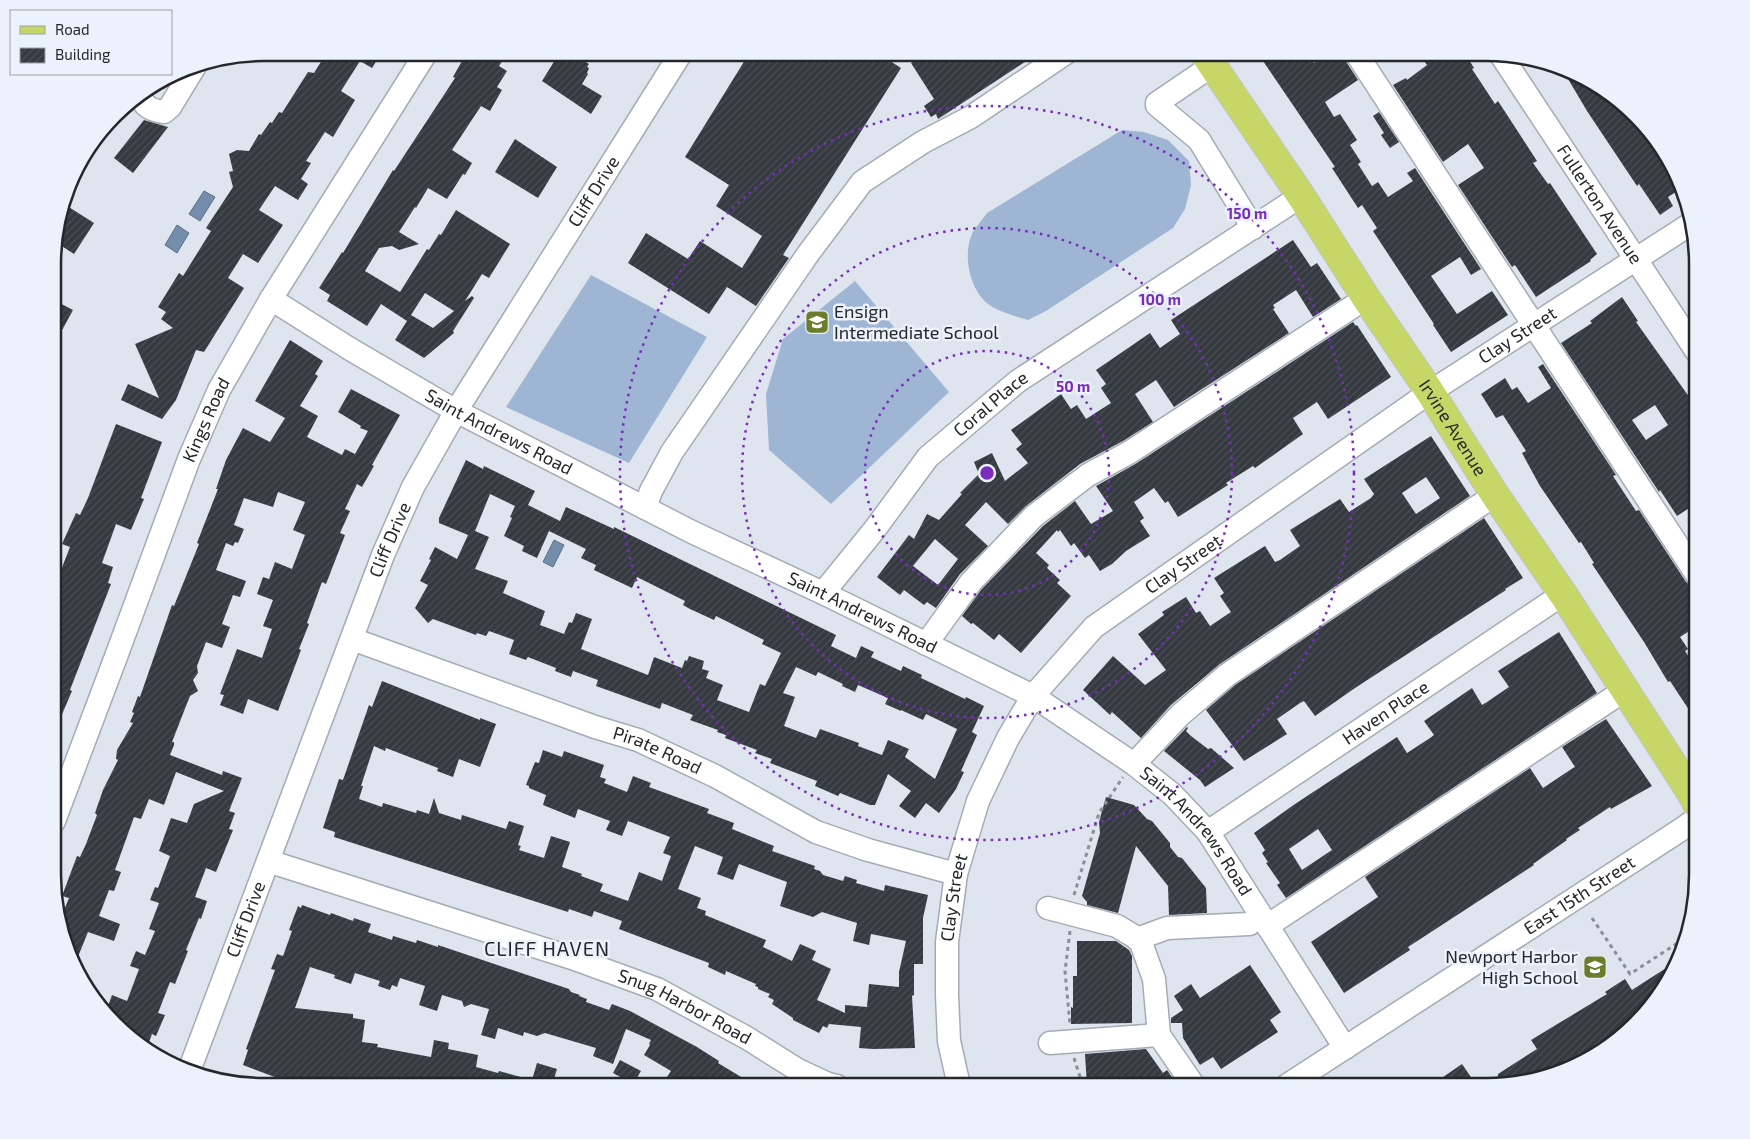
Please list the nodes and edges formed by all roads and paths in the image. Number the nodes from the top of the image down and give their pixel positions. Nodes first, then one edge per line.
1 (420, 61) edge
2 (675, 61) edge
3 (1053, 61) edge
4 (1207, 61) edge
5 (1210, 61) edge
6 (1362, 61) edge
7 (1506, 63) edge
8 (189, 76) edge
9 (143, 102) edge
10 (1301, 196) junction
11 (1685, 227) edge
12 (1253, 228) junction
13 (1636, 260) junction
14 (1366, 298) junction
15 (271, 299) junction
16 (1535, 324) junction
17 (1689, 340) edge
18 (1430, 392) junction
19 (456, 411) junction
20 (1495, 495) junction
21 (645, 508) junction
22 (1689, 563) edge
23 (823, 593) junction
24 (1563, 594) junction
25 (352, 638) junction
26 (926, 644) junction
27 (1625, 690) junction
28 (1033, 696) junction
29 (1134, 764) junction
30 (1689, 791) edge
31 (61, 801) edge
32 (1689, 824) edge
33 (1208, 832) junction
34 (268, 861) junction
35 (956, 874) junction
36 (1048, 908) dead end
37 (1592, 918) dead end
38 (1258, 925) junction
39 (1137, 939) junction
40 (1676, 944) edge
41 (1159, 1035) junction
42 (1050, 1043) dead end
43 (1345, 1048) junction
44 (192, 1064) edge
45 (815, 1078) edge
46 (957, 1078) edge
47 (1189, 1078) edge
48 (1298, 1078) edge

1 - 15 street, Kings Road
2 - 19 street, Cliff Drive
3 - 21 street
4 - 12 street
5 - 10 main road, Irvine Avenue
6 - 16 street
7 - 13 street, Fullerton Avenue
8 - 9 street
10 - 12 street, Coral Place
10 - 14 main road, Irvine Avenue
11 - 13 street, Clay Street
12 - 23 street, Coral Place
13 - 16 street, Clay Street
13 - 17 street, Fullerton Avenue
14 - 18 main road, Irvine Avenue
14 - 26 street
15 - 19 street, Saint Andrews Road
15 - 31 street, Kings Road
16 - 18 street, Clay Street
16 - 22 street
18 - 20 main road, Irvine Avenue
18 - 28 street, Clay Street
19 - 21 street, Saint Andrews Road
19 - 25 street, Cliff Drive
20 - 24 main road, Irvine Avenue
20 - 29 street
21 - 23 street, Saint Andrews Road
23 - 26 street, Saint Andrews Road
24 - 27 main road, Irvine Avenue
24 - 33 street, Haven Place
25 - 34 street, Cliff Drive
25 - 35 street, Pirate Road
26 - 28 street, Saint Andrews Road
27 - 30 main road, Irvine Avenue
27 - 38 street
28 - 29 street, Saint Andrews Road
28 - 35 street, Clay Street
29 - 33 street, Saint Andrews Road
32 - 43 street, East 15th Street
33 - 38 street, Saint Andrews Road
34 - 44 street, Cliff Drive
34 - 45 street, Snug Harbor Road
35 - 46 street, Clay Street
36 - 39 street
37 - 40 path
38 - 39 street
38 - 43 street, Saint Andrews Road
39 - 41 street
41 - 42 street
41 - 47 street
43 - 48 street, East 15th Street

